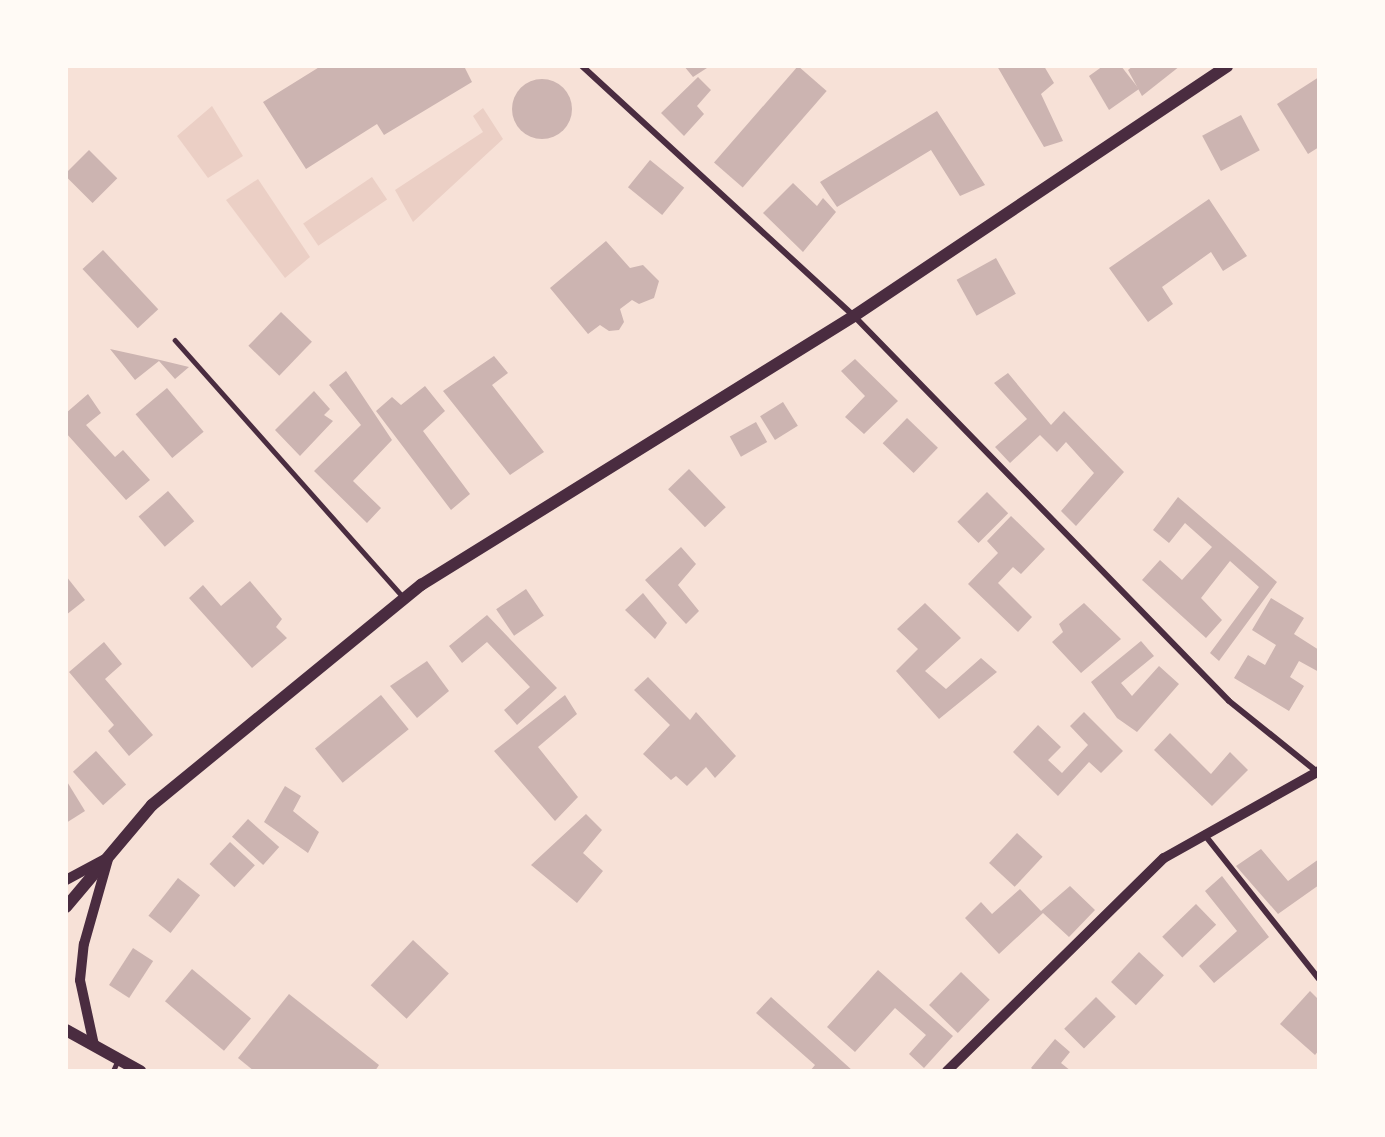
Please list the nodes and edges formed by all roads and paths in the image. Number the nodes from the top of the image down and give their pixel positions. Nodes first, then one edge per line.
1 (582, 66) edge
2 (1227, 66) edge
3 (854, 316) junction
4 (175, 340) dead end
5 (404, 600) junction
6 (1317, 771) edge
7 (1203, 833) junction
8 (108, 857) junction
9 (66, 880) edge
10 (66, 907) edge
11 (1319, 979) edge
12 (66, 1030) edge
13 (94, 1046) junction
14 (118, 1059) junction
15 (113, 1071) edge
16 (140, 1071) edge
17 (947, 1071) edge

1 - 3 street
2 - 3 main road
3 - 5 main road
3 - 6 street
4 - 5 lane
5 - 8 main road
6 - 7 street
7 - 11 street
7 - 17 street
8 - 9 street
8 - 10 main road
8 - 13 street
12 - 13 main road
13 - 14 main road
14 - 15 lane
14 - 16 main road

